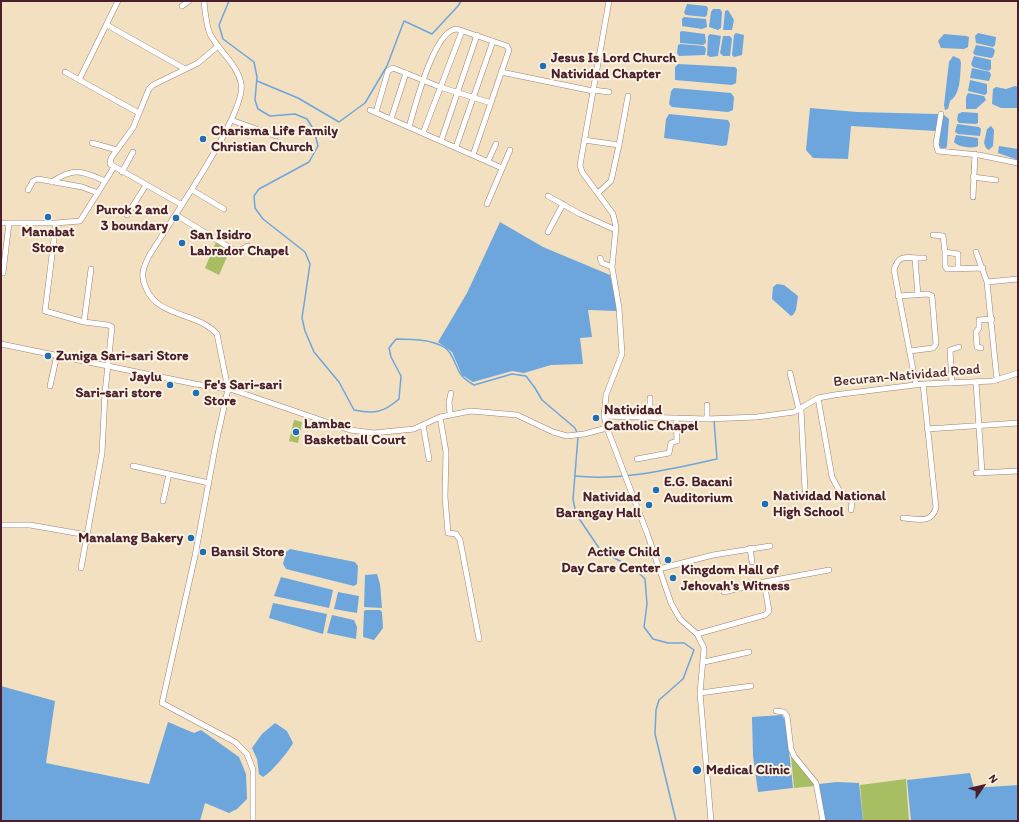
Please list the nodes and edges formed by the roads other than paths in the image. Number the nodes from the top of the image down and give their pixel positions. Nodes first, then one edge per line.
1 (118, 1) edge
2 (189, 1) edge
3 (204, 1) edge
4 (609, 1) edge
5 (182, 6) dead end
6 (107, 25) junction
7 (462, 31) junction
8 (477, 36) junction
9 (493, 41) junction
10 (218, 46) junction
11 (185, 68) junction
12 (65, 72) dead end
13 (501, 72) junction
14 (406, 73) junction
15 (80, 80) junction
16 (424, 80) junction
17 (440, 87) junction
18 (593, 90) junction
19 (457, 92) junction
20 (609, 92) dead end
21 (628, 96) dead end
22 (474, 98) junction
23 (491, 103) junction
24 (370, 110) dead end
25 (376, 112) junction
26 (139, 113) junction
27 (941, 114) dead end
28 (391, 119) junction
29 (231, 120) junction
30 (409, 127) junction
31 (423, 133) junction
32 (276, 136) dead end
33 (584, 140) junction
34 (441, 141) junction
35 (92, 143) dead end
36 (496, 144) dead end
37 (619, 145) junction
38 (456, 147) junction
39 (117, 150) junction
40 (510, 150) dead end
41 (133, 152) dead end
42 (975, 154) junction
43 (473, 155) junction
44 (488, 161) junction
45 (1018, 163) edge
46 (114, 167) junction
47 (502, 168) junction
48 (122, 172) junction
49 (973, 177) junction
50 (996, 180) dead end
51 (105, 181) junction
52 (52, 182) junction
53 (146, 185) junction
54 (28, 190) dead end
55 (192, 190) junction
56 (598, 193) junction
57 (98, 194) junction
58 (548, 196) dead end
59 (973, 197) dead end
60 (487, 204) dead end
61 (563, 204) junction
62 (182, 205) junction
63 (224, 209) dead end
64 (127, 215) dead end
65 (176, 215) junction
66 (1, 223) edge
67 (8, 223) junction
68 (56, 223) junction
69 (616, 230) junction
70 (548, 232) dead end
71 (932, 235) dead end
72 (248, 246) dead end
73 (945, 252) junction
74 (976, 252) dead end
75 (600, 258) dead end
76 (924, 258) dead end
77 (915, 259) junction
78 (612, 267) junction
79 (983, 268) junction
80 (91, 269) dead end
81 (958, 269) junction
82 (3, 273) dead end
83 (1018, 279) edge
84 (987, 282) junction
85 (918, 295) junction
86 (898, 296) junction
87 (992, 319) junction
88 (84, 322) junction
89 (1, 344) edge
90 (959, 347) dead end
91 (981, 348) dead end
92 (910, 350) junction
93 (57, 355) junction
94 (108, 365) junction
95 (790, 373) dead end
96 (1018, 373) edge
97 (997, 380) junction
98 (976, 382) junction
99 (952, 383) junction
100 (923, 384) junction
101 (916, 385) junction
102 (50, 386) dead end
103 (228, 389) junction
104 (451, 393) dead end
105 (650, 398) dead end
106 (818, 398) junction
107 (707, 405) dead end
108 (800, 410) junction
109 (450, 414) junction
110 (604, 416) junction
111 (440, 417) junction
112 (650, 417) junction
113 (676, 418) junction
114 (707, 419) junction
115 (1018, 423) edge
116 (423, 425) junction
117 (978, 426) junction
118 (606, 428) junction
119 (927, 429) junction
120 (430, 459) dead end
121 (637, 459) dead end
122 (134, 466) dead end
123 (1018, 471) edge
124 (982, 472) junction
125 (169, 474) junction
126 (976, 474) dead end
127 (209, 483) junction
128 (805, 490) dead end
129 (163, 501) dead end
130 (851, 510) dead end
131 (903, 518) dead end
132 (1, 525) edge
133 (87, 535) junction
134 (770, 546) dead end
135 (750, 548) junction
136 (752, 562) dead end
137 (81, 568) dead end
138 (659, 569) junction
139 (829, 570) dead end
140 (764, 582) junction
141 (724, 592) dead end
142 (697, 634) junction
143 (479, 639) dead end
144 (749, 652) dead end
145 (704, 662) junction
146 (751, 686) dead end
147 (700, 693) junction
148 (776, 711) dead end
149 (253, 821) edge
150 (711, 821) edge
151 (823, 821) edge

1 - 6 street
2 - 5 street
3 - 10 street
4 - 18 street
6 - 11 street
6 - 15 street
7 - 8 street
7 - 16 street
7 - 17 street
8 - 9 street
8 - 19 street
9 - 13 street
9 - 22 street
10 - 11 street
10 - 29 street
11 - 26 street
12 - 15 street
13 - 18 street
13 - 23 street
14 - 16 street
14 - 25 street
14 - 28 street
15 - 26 street
16 - 17 street
16 - 30 street
17 - 19 street
17 - 31 street
18 - 20 street
18 - 33 street
19 - 22 street
19 - 34 street
21 - 37 street
22 - 23 street
22 - 38 street
23 - 43 street
24 - 25 street
25 - 28 street
26 - 39 street
27 - 42 street
28 - 30 street
29 - 32 street
29 - 55 street
30 - 31 street
31 - 34 street
33 - 37 street
33 - 56 street
34 - 38 street
35 - 39 street
36 - 44 street
37 - 56 street
38 - 43 street
39 - 46 street
40 - 47 street
41 - 48 street
42 - 45 street
42 - 49 street
43 - 44 street
44 - 47 street
46 - 48 street
46 - 51 street
47 - 60 street
48 - 53 street
49 - 50 street
49 - 59 street
51 - 52 street
51 - 57 street
52 - 54 street
52 - 57 street
53 - 62 street
53 - 64 street
55 - 62 street
55 - 63 street
56 - 69 street
57 - 68 street
58 - 61 street
61 - 69 street
61 - 70 street
62 - 65 street
65 - 72 street
65 - 103 street
66 - 67 street
67 - 68 street
67 - 82 street
68 - 88 street
69 - 78 street
71 - 73 street
73 - 81 street
73 - 81 street
74 - 79 street
75 - 78 street
76 - 77 street
77 - 85 street
77 - 86 street
78 - 110 street
79 - 81 street
79 - 84 street
80 - 88 street
83 - 84 street
84 - 87 street
85 - 86 street
85 - 92 street
86 - 92 street
87 - 91 street
87 - 97 street
88 - 94 street
89 - 93 street
90 - 99 street
92 - 101 street
93 - 94 street
93 - 102 street
94 - 103 street
94 - 133 street
95 - 108 street
96 - 97 street, Becuran-Natividad Road
97 - 98 street, Becuran-Natividad Road
98 - 99 street, Becuran-Natividad Road
98 - 117 street
99 - 100 street, Becuran-Natividad Road
100 - 101 street, Becuran-Natividad Road
100 - 119 street
101 - 106 street, Becuran-Natividad Road
103 - 116 street
103 - 127 street
104 - 109 street
105 - 112 street
106 - 108 street, Becuran-Natividad Road
106 - 130 street
107 - 114 street
108 - 114 street
108 - 128 street
109 - 111 street
109 - 118 street
110 - 112 street
110 - 118 street
111 - 116 street
111 - 143 street
112 - 113 street
113 - 114 street
113 - 121 street
115 - 117 street
116 - 120 street
117 - 119 street
117 - 124 street
118 - 138 street
119 - 131 street
122 - 125 street
123 - 124 street
124 - 126 street
125 - 127 street
125 - 129 street
127 - 149 street
132 - 133 street
133 - 137 street
134 - 135 street
135 - 136 street
135 - 138 street
138 - 142 street
139 - 140 street
140 - 141 street
140 - 142 street
142 - 145 street
144 - 145 street
145 - 147 street
146 - 147 street
147 - 150 street
148 - 151 street

